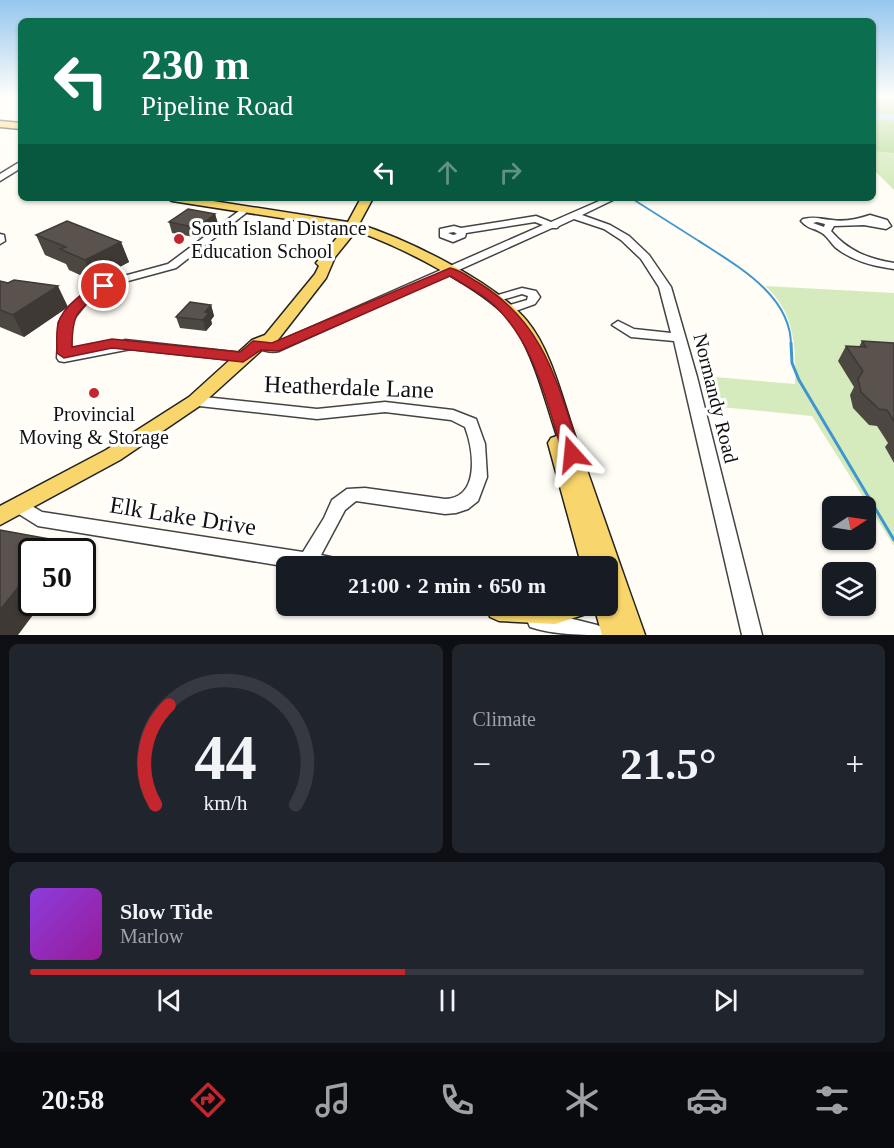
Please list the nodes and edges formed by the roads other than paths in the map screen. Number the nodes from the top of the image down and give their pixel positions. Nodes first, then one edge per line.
1 (18, 167) edge
2 (0, 178) edge
3 (189, 201) edge
4 (366, 201) edge
5 (607, 201) edge
6 (244, 211) junction
7 (575, 216) junction
8 (866, 222) dead end
9 (554, 226) junction
10 (352, 228) junction
11 (461, 231) dead end
12 (377, 239) junction
13 (341, 242) junction
14 (894, 266) edge
15 (447, 273) junction
16 (618, 325) dead end
17 (678, 337) junction
18 (258, 344) junction
19 (243, 357) junction
20 (195, 401) junction
21 (20, 506) junction
22 (0, 516) edge
23 (276, 556) edge
24 (311, 556) edge
25 (591, 556) edge
26 (528, 616) edge
27 (609, 616) edge
28 (597, 635) edge
29 (615, 635) edge
30 (632, 635) edge
31 (752, 635) edge

1 - 2 street
3 - 6 main road
4 - 10 main road
5 - 7 street
6 - 10 main road
6 - 19 street
7 - 9 street
7 - 17 street, Normandy Road
8 - 14 street
9 - 11 street
9 - 15 street
10 - 12 main road
10 - 13 main road
10 - 15 main road
12 - 13 main road
12 - 15 main road
13 - 18 main road
15 - 18 street
15 - 25 main road
15 - 30 main road
16 - 17 street
17 - 31 street, Normandy Road
18 - 19 main road
19 - 20 main road
20 - 21 main road
20 - 24 street, Heatherdale Lane
21 - 22 main road
21 - 23 street, Elk Lake Drive
26 - 28 street
27 - 29 main road

